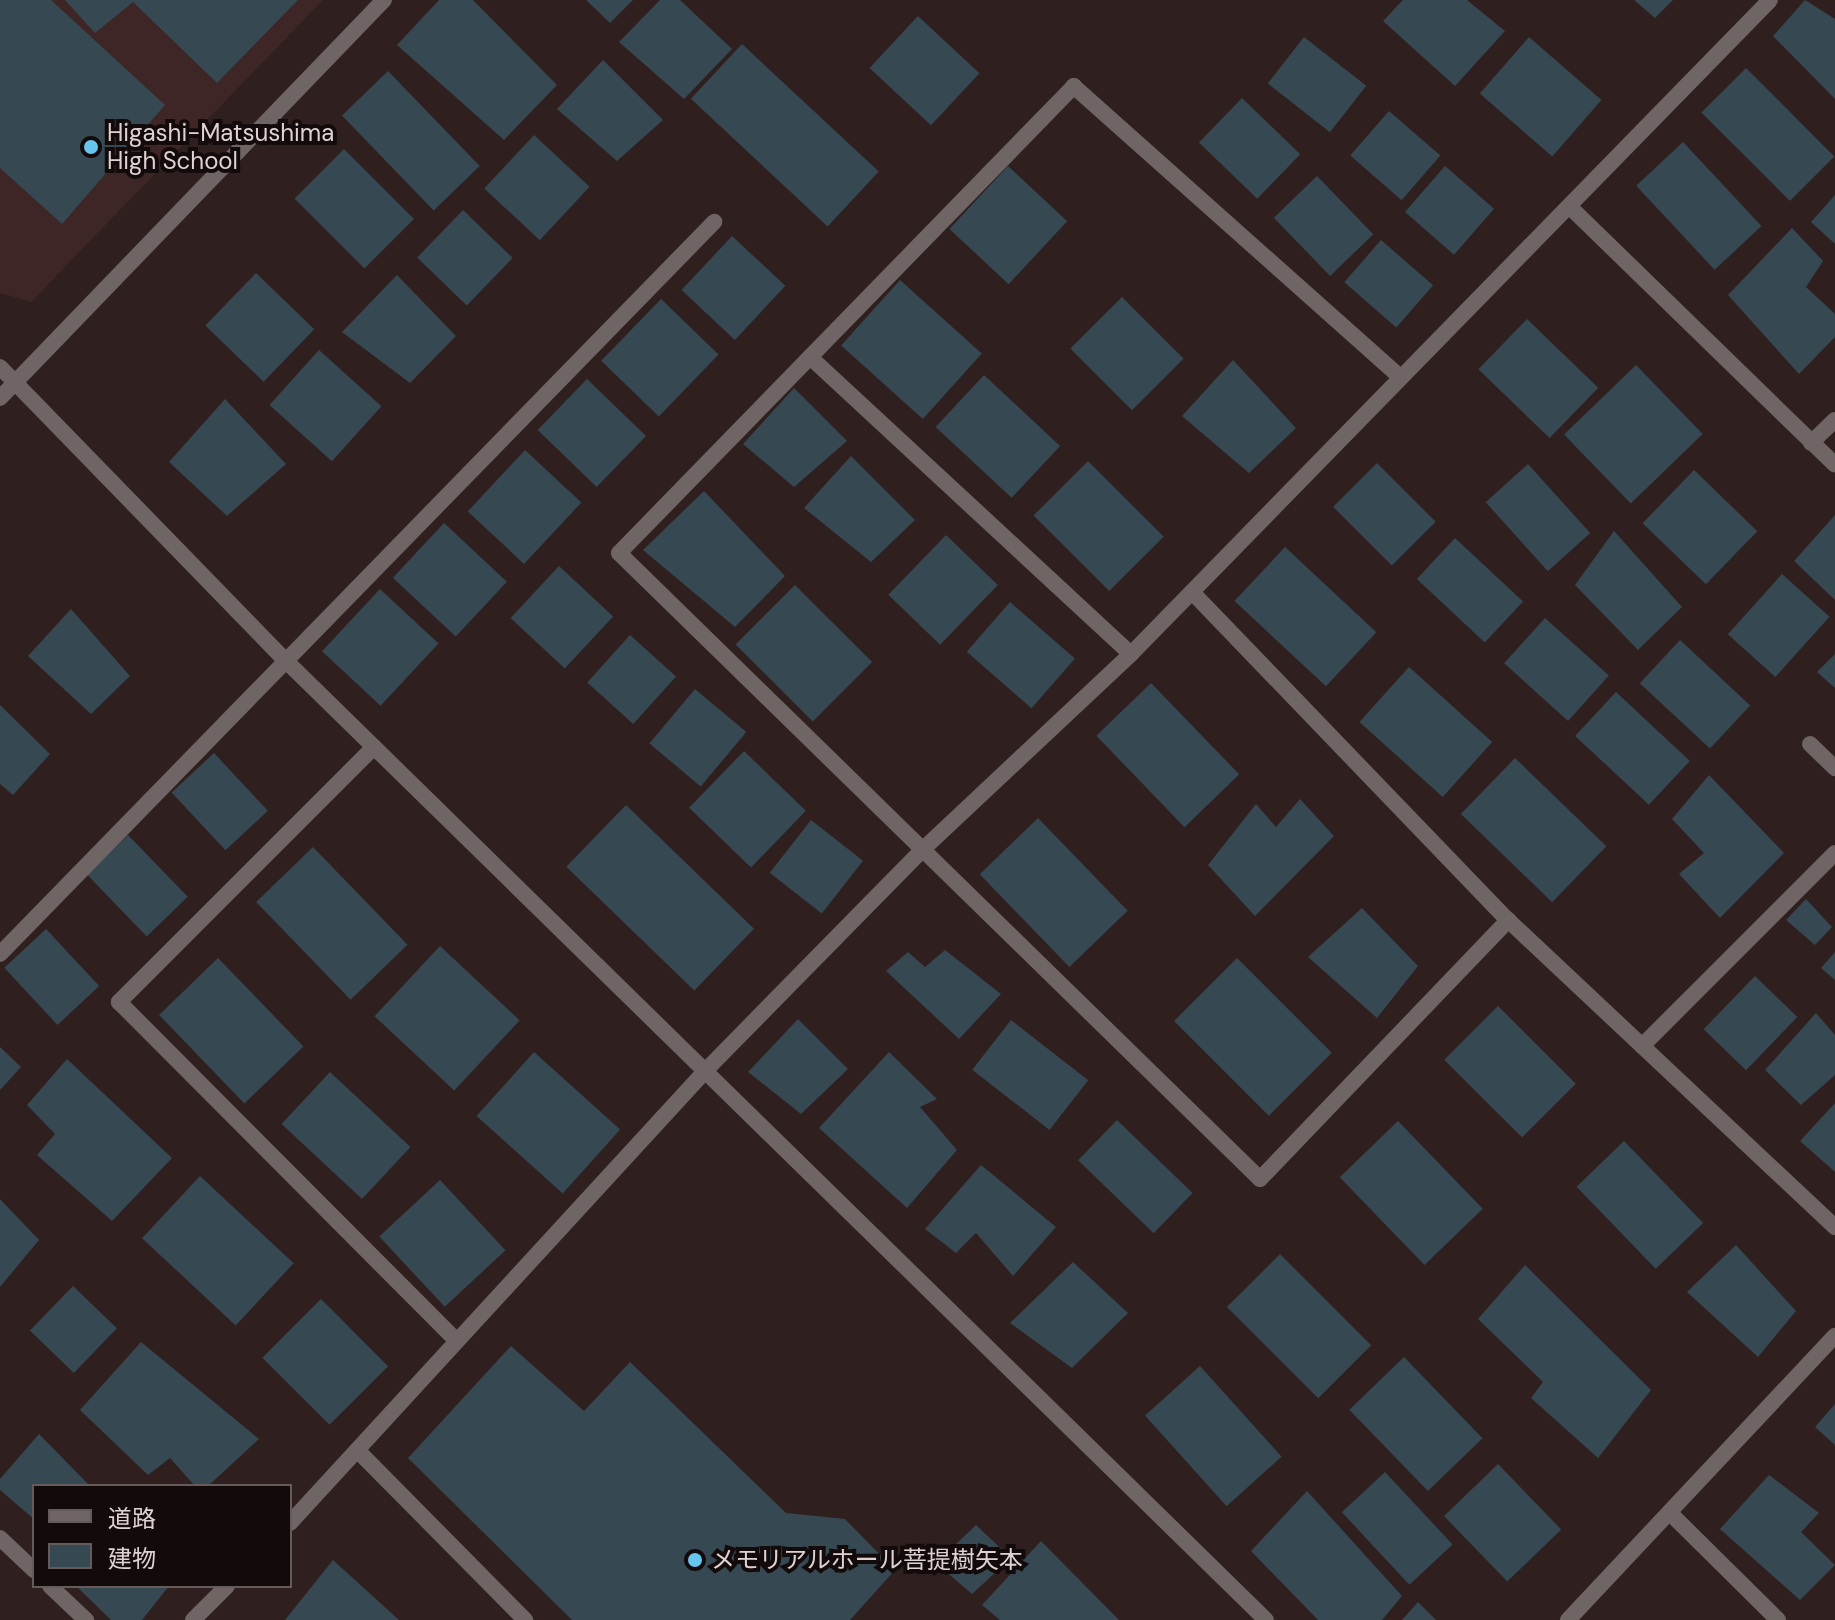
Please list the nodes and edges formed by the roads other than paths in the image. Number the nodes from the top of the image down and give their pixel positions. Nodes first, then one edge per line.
1 (384, 0) edge
2 (1770, 0) edge
3 (1571, 208) junction
4 (714, 222) dead end
5 (810, 357) junction
6 (0, 367) edge
7 (1399, 376) junction
8 (15, 382) junction
9 (0, 398) edge
10 (1835, 420) edge
11 (1811, 443) junction
12 (1835, 465) edge
13 (1192, 592) junction
14 (1131, 654) junction
15 (283, 658) junction
16 (1810, 744) dead end
17 (374, 747) junction
18 (1835, 768) edge
19 (919, 853) junction
20 (1835, 853) edge
21 (1508, 920) junction
22 (0, 954) edge
23 (1642, 1046) junction
24 (707, 1069) junction
25 (1835, 1227) edge
26 (1835, 1336) edge
27 (456, 1340) junction
28 (360, 1453) junction
29 (1672, 1515) junction
30 (292, 1521) edge
31 (0, 1538) edge
32 (32, 1568) edge
33 (52, 1588) edge
34 (225, 1588) edge
35 (86, 1620) edge
36 (193, 1620) edge
37 (525, 1620) edge
38 (1266, 1620) edge
39 (1568, 1620) edge
40 (1778, 1620) edge

1 - 8 street
2 - 3 street
3 - 7 street
3 - 11 street
4 - 15 street
5 - 7 street
5 - 14 street
5 - 19 street
6 - 8 street
7 - 13 street
8 - 9 street
8 - 15 street
10 - 11 street
11 - 12 street
13 - 14 street
13 - 21 street
14 - 19 street
15 - 17 street
15 - 22 street
16 - 18 street
17 - 24 street
17 - 27 street
19 - 21 street
19 - 24 street
20 - 23 street
21 - 23 street
23 - 25 street
24 - 27 street
24 - 38 street
26 - 29 street
27 - 28 street
28 - 30 street
28 - 37 street
29 - 39 street
29 - 40 street
31 - 32 street
33 - 35 street
34 - 36 street

